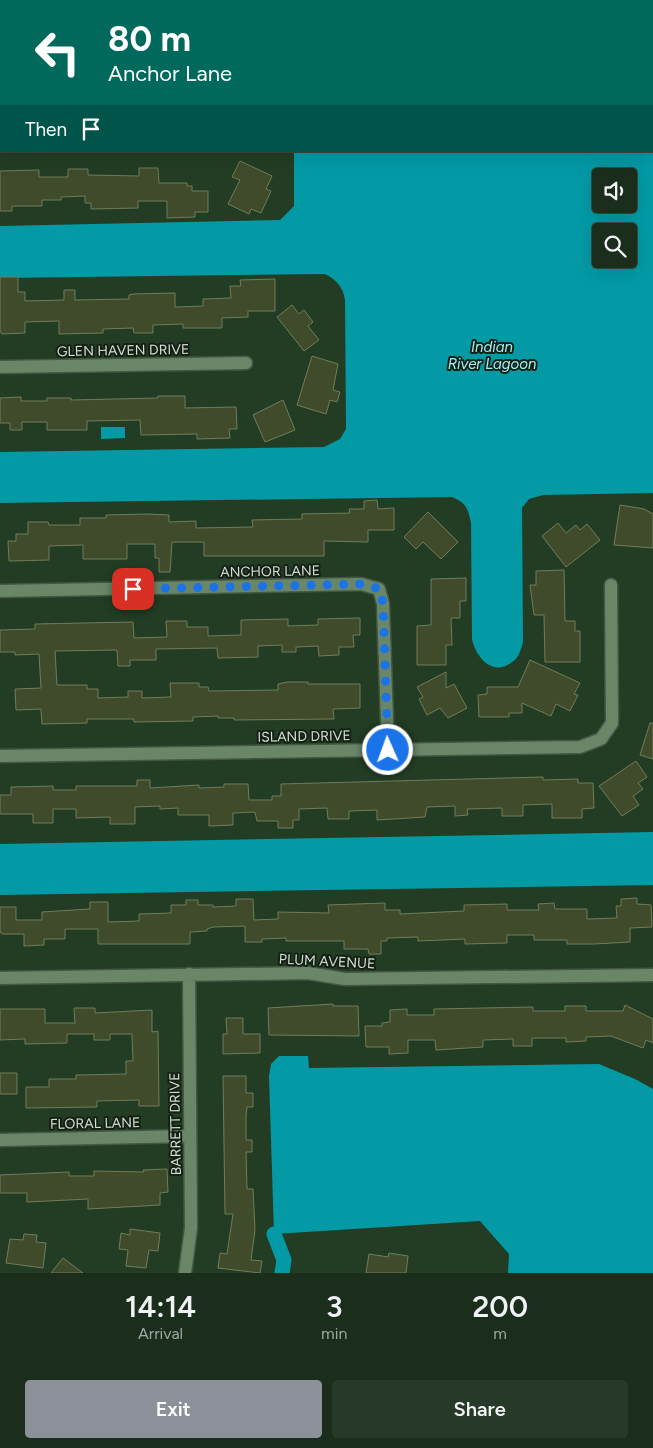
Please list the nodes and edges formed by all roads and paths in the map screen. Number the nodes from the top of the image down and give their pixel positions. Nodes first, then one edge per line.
1 (246, 363) dead end
2 (0, 367) edge
3 (610, 586) dead end
4 (0, 591) edge
5 (388, 750) junction
6 (0, 756) edge
7 (189, 974) junction
8 (653, 975) edge
9 (0, 978) edge
10 (190, 1136) junction
11 (0, 1140) edge
12 (185, 1273) edge

1 - 2 street, GLEN HAVEN DRIVE
3 - 5 street, ISLAND DRIVE
4 - 5 street, ANCHOR LANE
5 - 6 street, ISLAND DRIVE
7 - 8 street, PLUM AVENUE
7 - 9 street, PLUM AVENUE
7 - 10 street, BARRETT DRIVE
10 - 11 street, FLORAL LANE
10 - 12 street, BARRETT DRIVE

